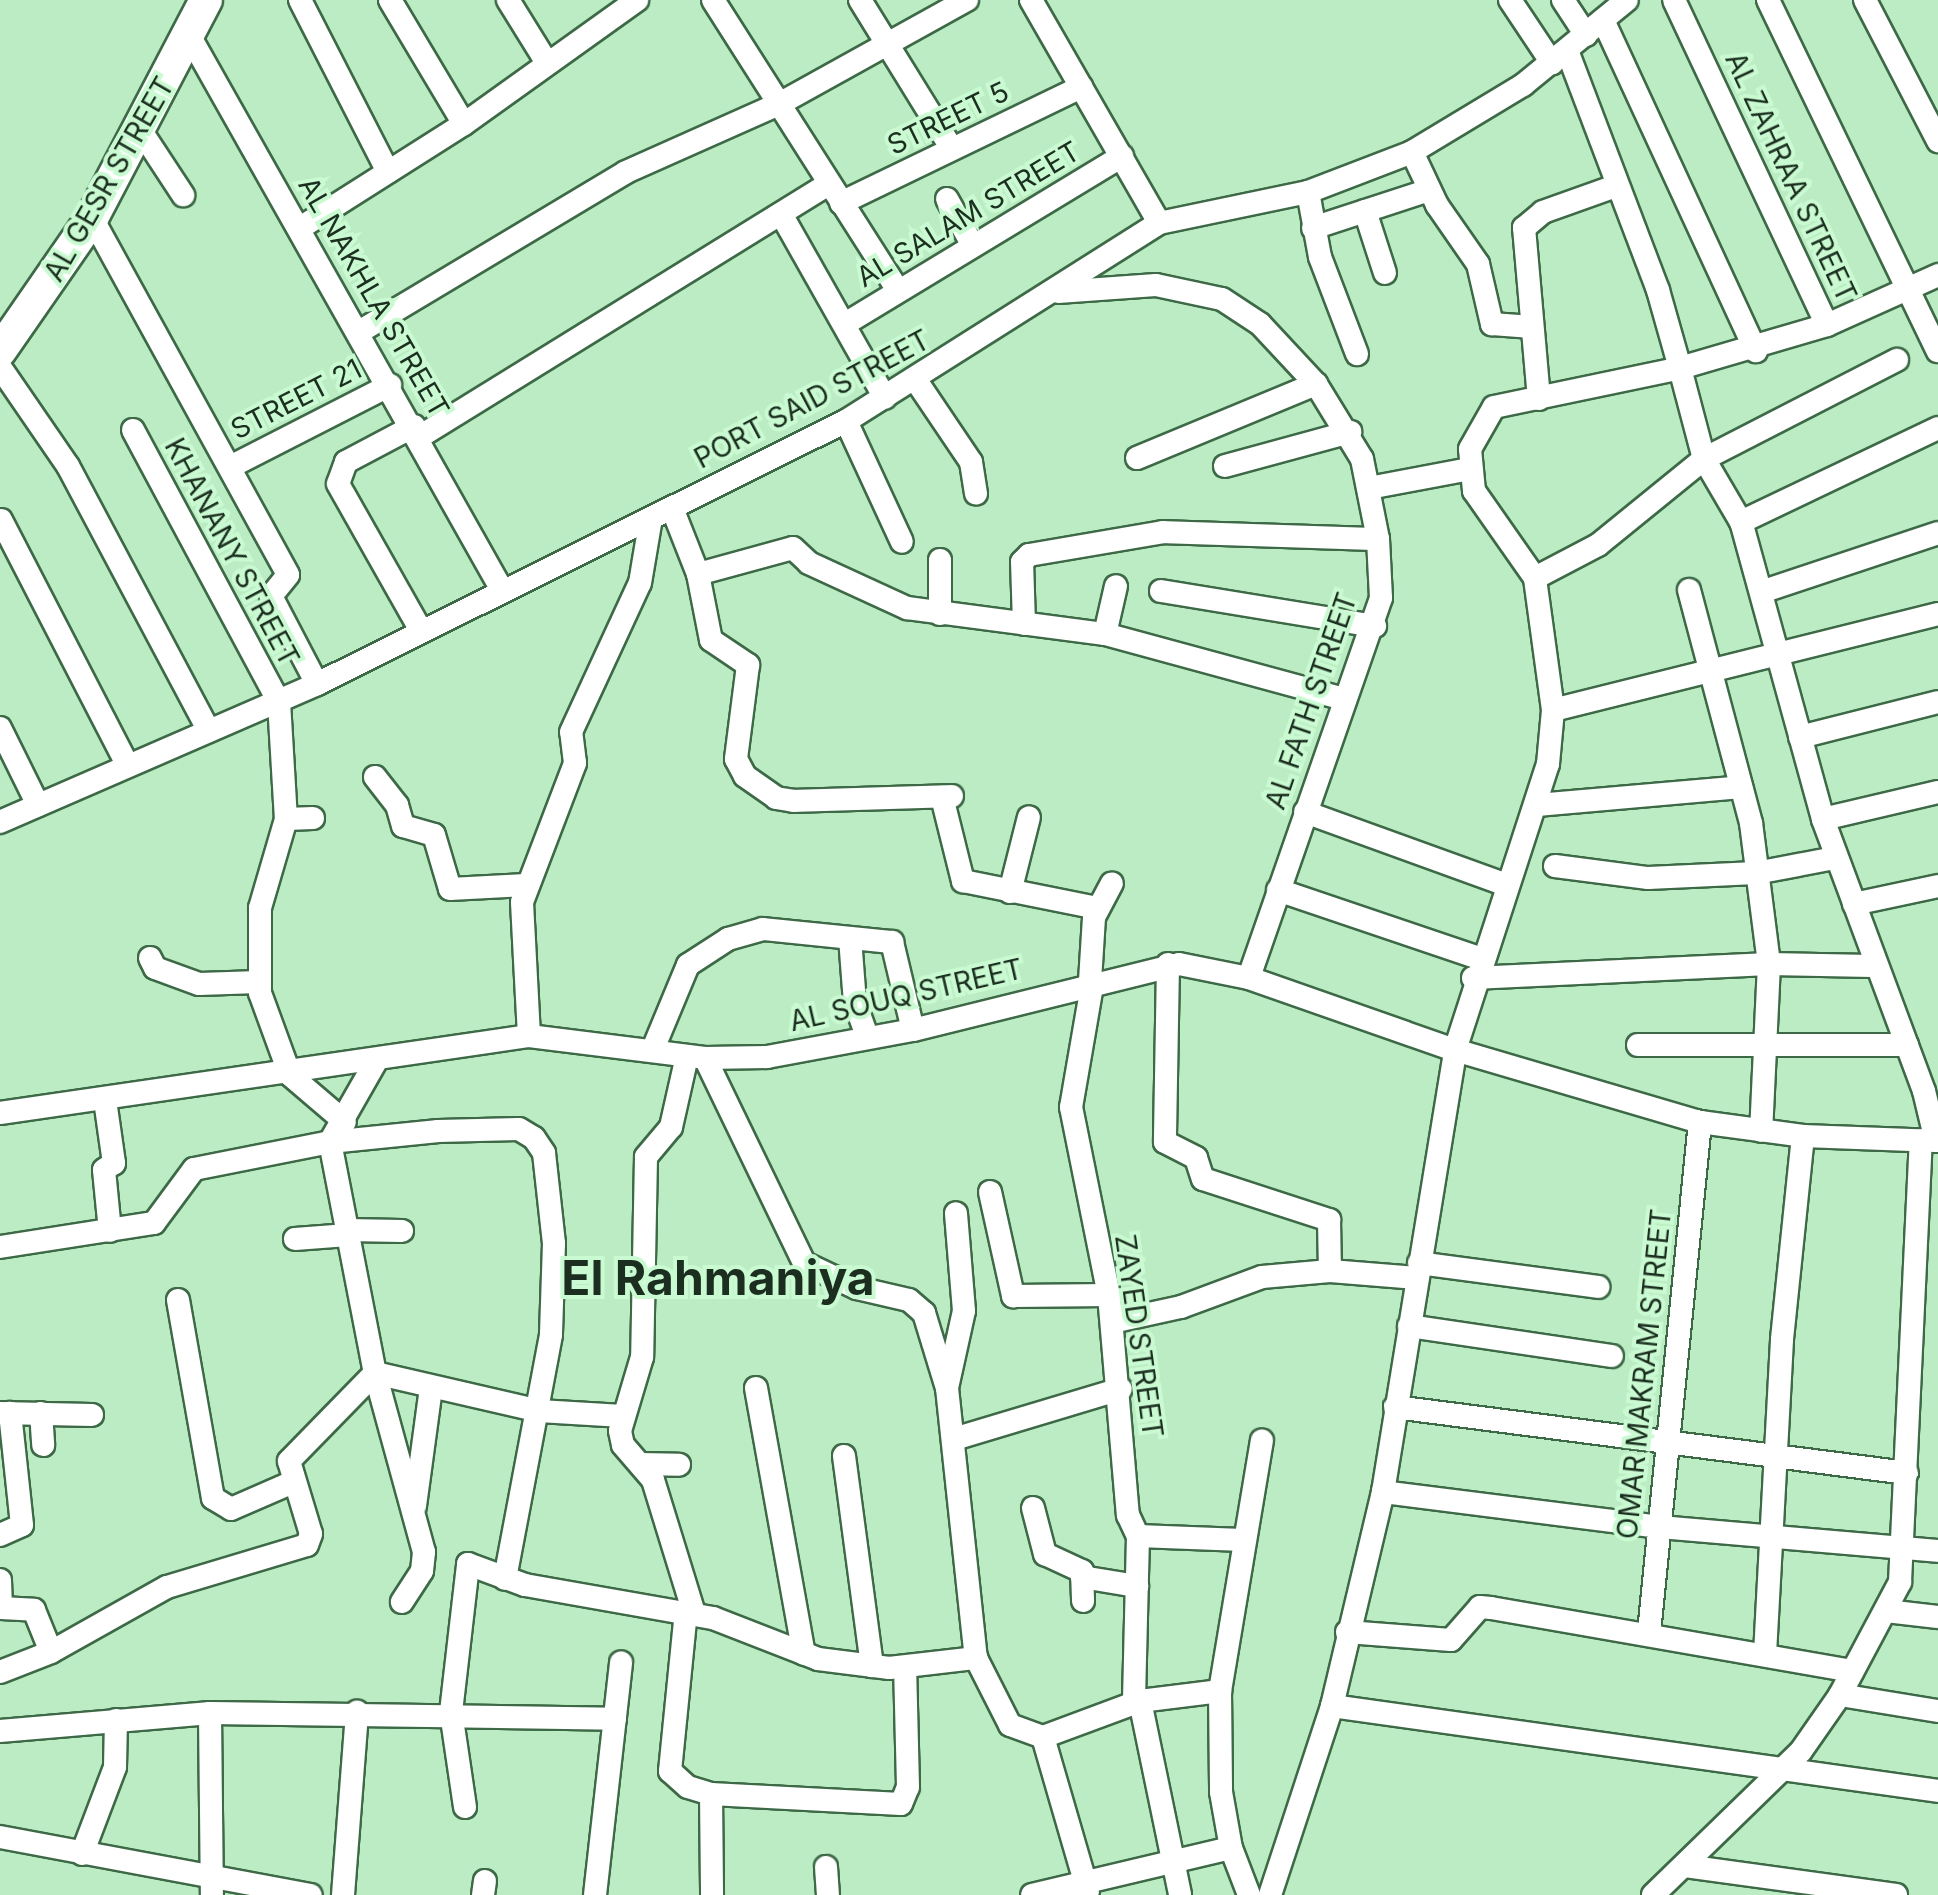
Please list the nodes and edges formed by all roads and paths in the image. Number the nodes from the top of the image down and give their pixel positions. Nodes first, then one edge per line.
1 (206, 0) edge
2 (300, 0) edge
3 (390, 0) edge
4 (508, 0) edge
5 (637, 0) edge
6 (713, 0) edge
7 (860, 0) edge
8 (966, 0) edge
9 (1031, 0) edge
10 (1510, 0) edge
11 (1563, 0) edge
12 (1628, 0) edge
13 (1674, 0) edge
14 (1768, 0) edge
15 (1865, 0) edge
16 (612, 7) edge
17 (1594, 28) junction
18 (190, 37) junction
19 (885, 41) junction
20 (1559, 57) junction
21 (548, 63) junction
22 (1081, 86) junction
23 (779, 104) junction
24 (464, 124) junction
25 (142, 131) junction
26 (1938, 140) edge
27 (952, 150) junction
28 (1412, 152) junction
29 (1122, 156) junction
30 (388, 172) junction
31 (1616, 186) junction
32 (1429, 190) junction
33 (1308, 192) junction
34 (834, 194) junction
35 (182, 196) dead end
36 (947, 199) dead end
37 (1365, 211) junction
38 (781, 214) junction
39 (92, 218) junction
40 (1159, 223) junction
41 (300, 228) junction
42 (1313, 228) junction
43 (972, 244) junction
44 (1385, 274) dead end
45 (1938, 275) edge
46 (1908, 288) junction
47 (897, 289) junction
48 (1058, 292) junction
49 (845, 324) junction
50 (1532, 326) junction
51 (1828, 326) junction
52 (359, 332) junction
53 (0, 350) edge
54 (1756, 351) junction
55 (1938, 351) edge
56 (1357, 354) dead end
57 (1896, 360) dead end
58 (0, 367) edge
59 (1680, 368) junction
60 (915, 380) junction
61 (1316, 384) junction
62 (390, 385) junction
63 (885, 398) junction
64 (1540, 399) junction
65 (846, 421) junction
66 (1938, 428) edge
67 (133, 430) dead end
68 (416, 432) junction
69 (1350, 432) junction
70 (1137, 458) dead end
71 (1704, 458) junction
72 (1226, 466) dead end
73 (230, 467) junction
74 (1470, 469) junction
75 (1369, 488) junction
76 (976, 494) dead end
77 (661, 513) junction
78 (2, 520) edge
79 (1741, 522) junction
80 (1938, 533) edge
81 (1378, 540) junction
82 (902, 542) dead end
83 (940, 560) dead end
84 (698, 574) junction
85 (1535, 578) junction
86 (1116, 586) dead end
87 (502, 590) junction
88 (1689, 590) dead end
89 (1161, 591) dead end
90 (1764, 591) junction
91 (940, 614) junction
92 (1938, 614) edge
93 (1024, 624) junction
94 (1374, 626) junction
95 (421, 631) junction
96 (1104, 634) junction
97 (1777, 655) junction
98 (1711, 674) junction
99 (317, 684) junction
100 (1346, 700) junction
101 (279, 702) junction
102 (1938, 702) edge
103 (1553, 710) junction
104 (0, 728) edge
105 (208, 731) junction
106 (1800, 737) junction
107 (128, 764) junction
108 (375, 777) dead end
109 (1741, 786) junction
110 (1938, 792) edge
111 (38, 805) junction
112 (1537, 805) junction
113 (1305, 812) junction
114 (1029, 817) dead end
115 (314, 818) dead end
116 (286, 819) junction
117 (1822, 819) junction
118 (0, 822) edge
119 (1835, 858) junction
120 (1555, 866) dead end
121 (1756, 873) junction
122 (1112, 883) dead end
123 (1504, 884) junction
124 (526, 886) junction
125 (1938, 886) edge
126 (1278, 890) junction
127 (1010, 892) junction
128 (1854, 904) junction
129 (1096, 908) junction
130 (850, 938) junction
131 (150, 958) dead end
132 (1168, 964) junction
133 (1769, 964) junction
134 (1872, 966) junction
135 (1476, 968) junction
136 (1249, 978) junction
137 (1092, 980) junction
138 (259, 982) junction
139 (913, 1030) junction
140 (529, 1036) junction
141 (868, 1038) junction
142 (1638, 1045) dead end
143 (1906, 1045) junction
144 (1770, 1048) junction
145 (653, 1049) junction
146 (1455, 1050) junction
147 (696, 1057) junction
148 (375, 1063) junction
149 (290, 1075) junction
150 (1929, 1079) edge
151 (105, 1100) junction
152 (0, 1113) edge
153 (345, 1122) junction
154 (1700, 1122) junction
155 (1762, 1131) junction
156 (1803, 1136) junction
157 (1932, 1141) edge
158 (330, 1142) junction
159 (990, 1192) dead end
160 (956, 1213) dead end
161 (402, 1230) dead end
162 (110, 1231) junction
163 (348, 1232) junction
164 (294, 1239) dead end
165 (0, 1247) edge
166 (1418, 1270) junction
167 (1330, 1271) junction
168 (1598, 1286) dead end
169 (1108, 1295) junction
170 (178, 1300) dead end
171 (1112, 1322) junction
172 (1409, 1326) junction
173 (1612, 1356) dead end
174 (376, 1374) junction
175 (431, 1387) junction
176 (756, 1388) dead end
177 (947, 1388) junction
178 (1121, 1389) junction
179 (1395, 1407) junction
180 (540, 1411) junction
181 (5, 1413) edge
182 (40, 1414) junction
183 (92, 1415) dead end
184 (624, 1416) junction
185 (954, 1439) junction
186 (1262, 1440) dead end
187 (1665, 1444) junction
188 (43, 1445) dead end
189 (844, 1456) dead end
190 (1775, 1457) junction
191 (640, 1464) junction
192 (679, 1465) dead end
193 (1907, 1473) junction
194 (291, 1475) junction
195 (1382, 1492) junction
196 (1033, 1508) dead end
197 (414, 1519) junction
198 (1658, 1527) junction
199 (0, 1535) edge
200 (1138, 1536) junction
201 (1776, 1536) junction
202 (1243, 1540) junction
203 (1906, 1548) junction
204 (1938, 1551) edge
205 (505, 1579) junction
206 (0, 1580) edge
207 (1137, 1586) junction
208 (402, 1602) dead end
209 (1886, 1611) junction
210 (690, 1612) junction
211 (1938, 1617) edge
212 (1347, 1632) junction
213 (1650, 1633) junction
214 (51, 1652) junction
215 (804, 1654) junction
216 (1765, 1654) junction
217 (976, 1658) junction
218 (621, 1662) dead end
219 (872, 1666) junction
220 (905, 1667) junction
221 (1853, 1671) junction
222 (0, 1672) edge
223 (1220, 1690) junction
224 (1840, 1695) junction
225 (1137, 1702) junction
226 (1332, 1706) junction
227 (1938, 1711) edge
228 (357, 1712) junction
229 (451, 1712) junction
230 (210, 1713) junction
231 (116, 1720) junction
232 (615, 1720) junction
233 (0, 1731) edge
234 (1043, 1737) junction
235 (1784, 1770) junction
236 (1938, 1792) edge
237 (711, 1794) junction
238 (464, 1807) dead end
239 (0, 1837) edge
240 (1230, 1848) junction
241 (82, 1854) junction
242 (1171, 1858) junction
243 (826, 1866) dead end
244 (1685, 1866) junction
245 (212, 1886) edge
246 (1087, 1888) edge
247 (310, 1895) edge
248 (344, 1895) edge
249 (595, 1895) edge
250 (712, 1895) edge
251 (828, 1895) edge
252 (1032, 1895) edge
253 (1180, 1895) edge
254 (1249, 1895) edge
255 (1270, 1895) edge
256 (1653, 1895) edge
257 (1896, 1895) edge

1 - 18 street, AL GESR STREET
2 - 30 street
3 - 24 street
4 - 21 street
5 - 16 street
6 - 23 street
7 - 19 street
8 - 19 street
9 - 22 street
10 - 20 street
11 - 17 street
12 - 17 street, PORT SAID STREET
13 - 51 street, AL ZAHRAA STREET
14 - 46 street
15 - 26 street
16 - 21 street
17 - 20 street, PORT SAID STREET
17 - 54 street
18 - 25 street, AL GESR STREET
18 - 41 street, AL NAKHLA STREET
19 - 23 street
19 - 27 street
20 - 28 street, PORT SAID STREET
20 - 31 street
21 - 24 street
22 - 27 street, STREET 5
22 - 29 street
23 - 34 street
23 - 52 street
24 - 30 street
25 - 35 street
25 - 39 street, AL GESR STREET
27 - 34 street, STREET 5
28 - 32 street
28 - 33 street, PORT SAID STREET
29 - 40 street
29 - 43 street, AL SALAM STREET
30 - 41 street
31 - 50 street
31 - 59 street
32 - 37 street
32 - 50 street
33 - 40 street, PORT SAID STREET
33 - 42 street
34 - 38 street, STREET 5
34 - 47 street
36 - 43 street
37 - 42 street
37 - 44 street
38 - 49 street
38 - 68 street, STREET 5
39 - 53 street, AL GESR STREET
39 - 73 street
40 - 48 street, PORT SAID STREET
41 - 52 street, AL NAKHLA STREET
42 - 56 street
43 - 47 street, AL SALAM STREET
45 - 46 street
46 - 51 street
46 - 55 street
47 - 49 street, AL SALAM STREET
48 - 60 street, PORT SAID STREET
48 - 61 street, AL FATH STREET
49 - 63 street
50 - 64 street
51 - 54 street
52 - 62 street, AL NAKHLA STREET
54 - 59 street
57 - 71 street
58 - 105 street
59 - 64 street
59 - 71 street
60 - 63 street, PORT SAID STREET
60 - 76 street
61 - 69 street, AL FATH STREET
61 - 70 street
62 - 68 street, AL NAKHLA STREET
62 - 73 street, STREET 21
63 - 65 street, PORT SAID STREET
64 - 74 street
65 - 77 street, PORT SAID STREET
65 - 82 street
66 - 79 street
67 - 101 street, KHANANY STREET
68 - 87 street, AL NAKHLA STREET
68 - 95 street, STREET 5
69 - 72 street
69 - 75 street, AL FATH STREET
71 - 79 street
71 - 85 street
73 - 99 street
74 - 75 street
74 - 85 street
75 - 81 street, AL FATH STREET
77 - 84 street
77 - 87 street, PORT SAID STREET
77 - 124 street
78 - 107 street
79 - 90 street
80 - 90 street
81 - 93 street
81 - 94 street, AL FATH STREET
83 - 91 street
84 - 91 street
84 - 127 street
85 - 103 street
86 - 96 street
87 - 95 street, PORT SAID STREET
88 - 98 street
89 - 94 street
90 - 97 street
91 - 93 street
92 - 97 street
93 - 96 street
94 - 100 street, AL FATH STREET
95 - 99 street, PORT SAID STREET
96 - 100 street
97 - 98 street
97 - 106 street
98 - 103 street
98 - 109 street
99 - 101 street, PORT SAID STREET
100 - 113 street, AL FATH STREET
101 - 105 street, PORT SAID STREET
101 - 116 street
102 - 106 street
103 - 112 street
104 - 111 street
105 - 107 street, PORT SAID STREET
106 - 117 street
107 - 111 street, PORT SAID STREET
108 - 124 street
109 - 112 street
109 - 121 street
110 - 117 street
111 - 118 street, PORT SAID STREET
112 - 123 street
113 - 123 street
113 - 126 street, AL FATH STREET
114 - 127 street
115 - 116 street
116 - 138 street
117 - 119 street
119 - 121 street
119 - 128 street
120 - 121 street
121 - 133 street
122 - 129 street
123 - 135 street
124 - 140 street
125 - 128 street
126 - 135 street
126 - 136 street, AL FATH STREET
127 - 129 street
128 - 134 street
129 - 137 street, ZAYED STREET
130 - 139 street
130 - 141 street
130 - 145 street
131 - 138 street
132 - 136 street, AL SOUQ STREET
132 - 137 street, AL SOUQ STREET
132 - 167 street
133 - 134 street
133 - 135 street
133 - 144 street
134 - 143 street
135 - 146 street
136 - 146 street, AL SOUQ STREET
137 - 139 street, AL SOUQ STREET
137 - 169 street, ZAYED STREET
138 - 149 street
139 - 141 street, AL SOUQ STREET
140 - 145 street, AL SOUQ STREET
140 - 148 street, AL SOUQ STREET
141 - 147 street, AL SOUQ STREET
142 - 144 street
143 - 144 street
143 - 150 street
144 - 155 street
145 - 147 street, AL SOUQ STREET
146 - 154 street, AL SOUQ STREET
146 - 166 street
147 - 177 street
147 - 184 street
148 - 149 street, AL SOUQ STREET
148 - 153 street
149 - 151 street, AL SOUQ STREET
149 - 153 street
150 - 157 street
151 - 152 street, AL SOUQ STREET
151 - 162 street
153 - 158 street
154 - 155 street, AL SOUQ STREET
154 - 187 street, OMAR MAKRAM STREET
155 - 156 street, AL SOUQ STREET
156 - 157 street, AL SOUQ STREET
156 - 190 street
157 - 193 street
158 - 162 street
158 - 163 street
158 - 180 street
159 - 169 street
160 - 177 street
161 - 163 street
162 - 165 street
163 - 164 street
163 - 174 street
166 - 167 street
166 - 168 street
166 - 172 street
167 - 171 street
169 - 171 street, ZAYED STREET
170 - 194 street
171 - 178 street, ZAYED STREET
172 - 173 street
172 - 179 street
174 - 175 street
174 - 194 street
174 - 197 street
175 - 180 street
175 - 197 street
176 - 215 street
177 - 185 street
178 - 185 street
178 - 200 street, ZAYED STREET
179 - 187 street
179 - 195 street
180 - 184 street
180 - 205 street
181 - 182 street
181 - 199 street
182 - 183 street
182 - 188 street
184 - 191 street
185 - 217 street
186 - 202 street
187 - 190 street
187 - 198 street, OMAR MAKRAM STREET
189 - 219 street
190 - 193 street
190 - 201 street
191 - 192 street
191 - 210 street
193 - 203 street
194 - 214 street
195 - 198 street
195 - 212 street
196 - 207 street
197 - 208 street
198 - 201 street
198 - 213 street, OMAR MAKRAM STREET
200 - 202 street
200 - 207 street, ZAYED STREET
201 - 203 street
201 - 216 street
202 - 223 street
203 - 204 street
203 - 209 street
205 - 210 street
205 - 229 street
206 - 214 street
207 - 225 street, ZAYED STREET
209 - 211 street
209 - 221 street
210 - 215 street
210 - 237 street
212 - 213 street
212 - 226 street
213 - 216 street
214 - 222 street
215 - 219 street
216 - 221 street
217 - 220 street
217 - 234 street
218 - 232 street
219 - 220 street
220 - 237 street
221 - 224 street
223 - 225 street
223 - 240 street
224 - 227 street
224 - 235 street
225 - 234 street
225 - 242 street, ZAYED STREET
226 - 235 street
226 - 255 street
228 - 229 street
228 - 230 street
228 - 248 street
229 - 232 street
229 - 238 street
230 - 231 street
230 - 245 street
231 - 233 street
231 - 241 street
232 - 249 street
234 - 246 street
235 - 236 street
235 - 244 street
237 - 250 street
239 - 241 street
240 - 242 street
240 - 254 street
241 - 245 street
242 - 246 street
242 - 253 street, ZAYED STREET
243 - 251 street
244 - 256 street
244 - 257 street
245 - 247 street
246 - 252 street

